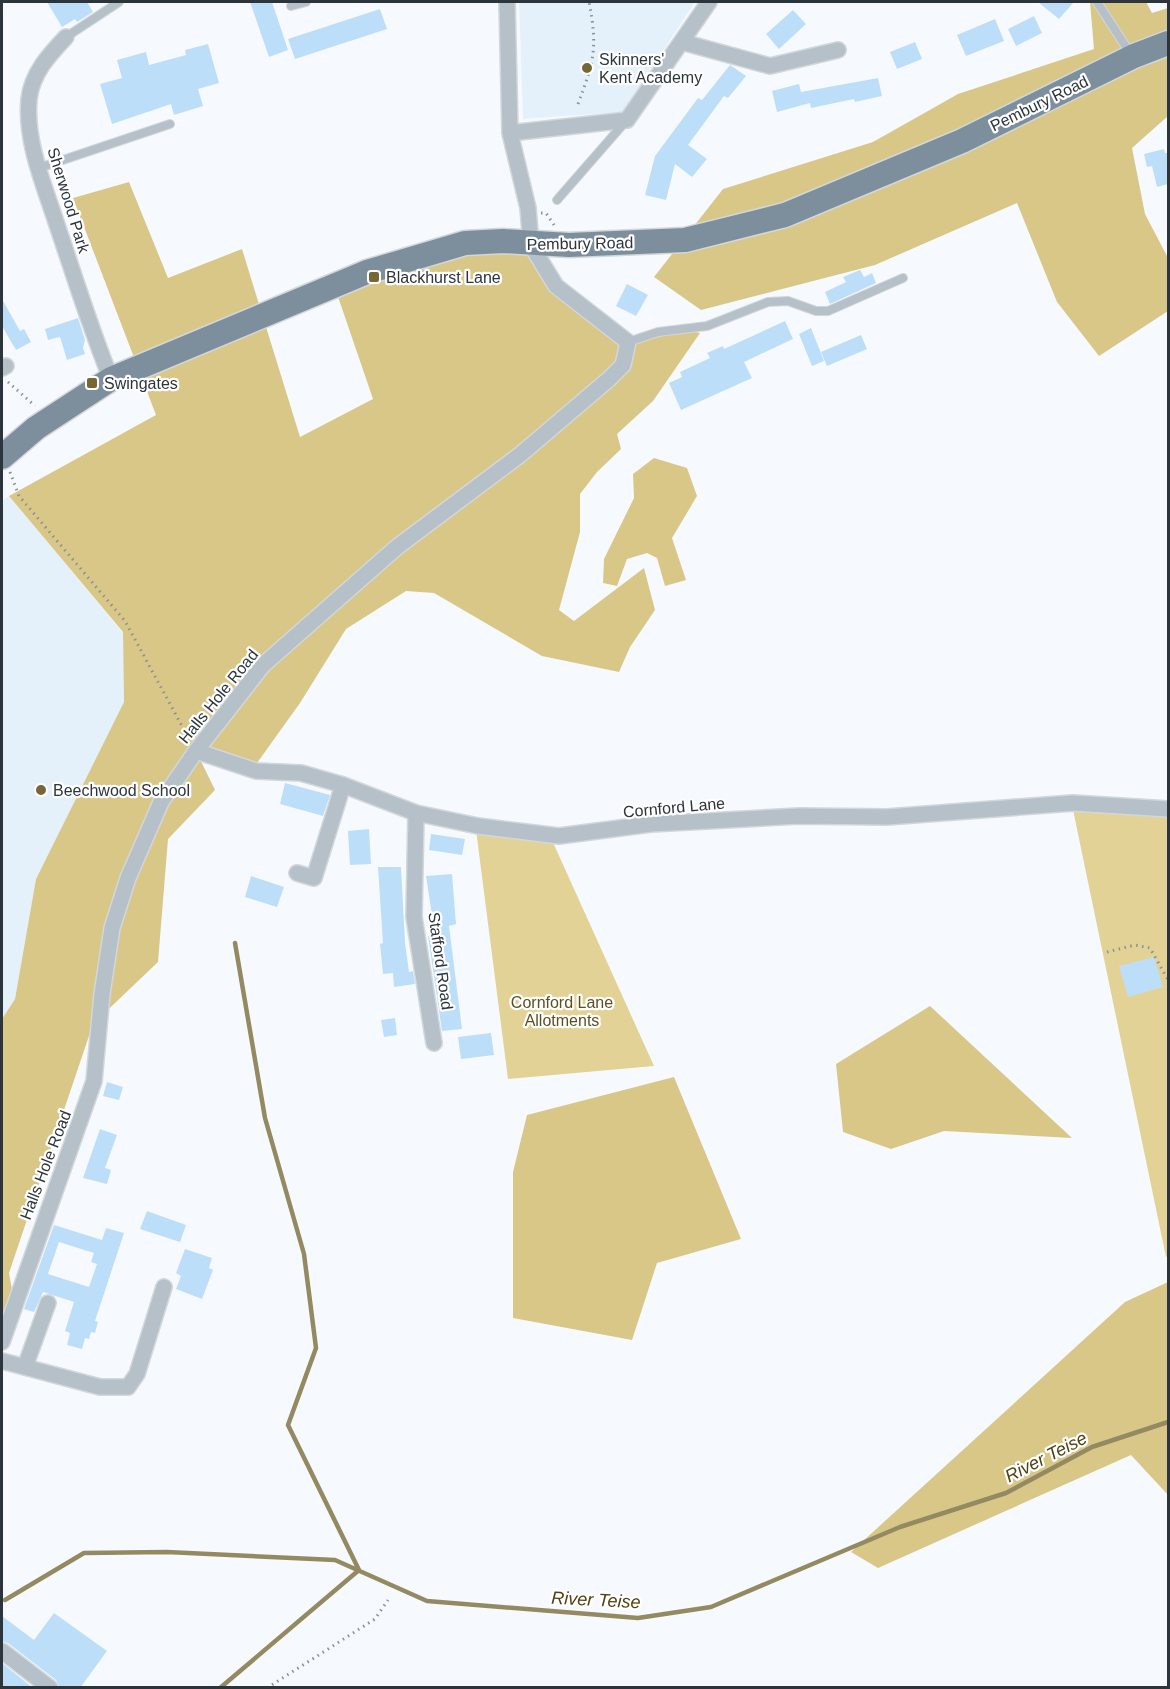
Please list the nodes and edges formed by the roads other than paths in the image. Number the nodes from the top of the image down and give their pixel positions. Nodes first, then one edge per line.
1 (119, 2) edge
2 (306, 2) edge
3 (507, 2) edge
4 (709, 2) edge
5 (1097, 2) edge
6 (291, 6) dead end
7 (66, 37) joint
8 (682, 42) junction
9 (1168, 43) edge
10 (838, 50) dead end
11 (1134, 56) junction
12 (627, 120) junction
13 (170, 124) dead end
14 (510, 133) junction
15 (39, 168) junction
16 (557, 200) dead end
17 (531, 245) junction
18 (903, 278) dead end
19 (628, 342) junction
20 (111, 379) junction
21 (2, 456) edge
22 (196, 751) junction
23 (343, 785) junction
24 (1168, 809) edge
25 (416, 813) junction
26 (297, 873) dead end
27 (434, 1043) dead end
28 (164, 1287) dead end
29 (48, 1304) dead end
30 (2, 1342) edge
31 (2, 1361) edge
32 (25, 1367) junction
33 (2, 1651) edge
34 (50, 1688) edge

1 - 7 lane
2 - 6 lane
3 - 14 street
4 - 8 street
5 - 11 lane
7 - 15 street, Sherwood Park
8 - 10 street
8 - 12 street
9 - 11 main road, Pembury Road
11 - 17 main road, Pembury Road
12 - 14 street
12 - 16 lane
13 - 15 lane
14 - 17 street
15 - 20 street, Sherwood Park
17 - 19 street
17 - 20 main road, Pembury Road
18 - 19 lane
19 - 22 street, Halls Hole Road
20 - 21 main road, Pembury Road
22 - 23 street, Cornford Lane
22 - 30 street, Halls Hole Road
23 - 25 street, Cornford Lane
23 - 26 street
24 - 25 street, Cornford Lane
25 - 27 street, Stafford Road
28 - 32 street
29 - 32 street
31 - 32 street
33 - 34 street

